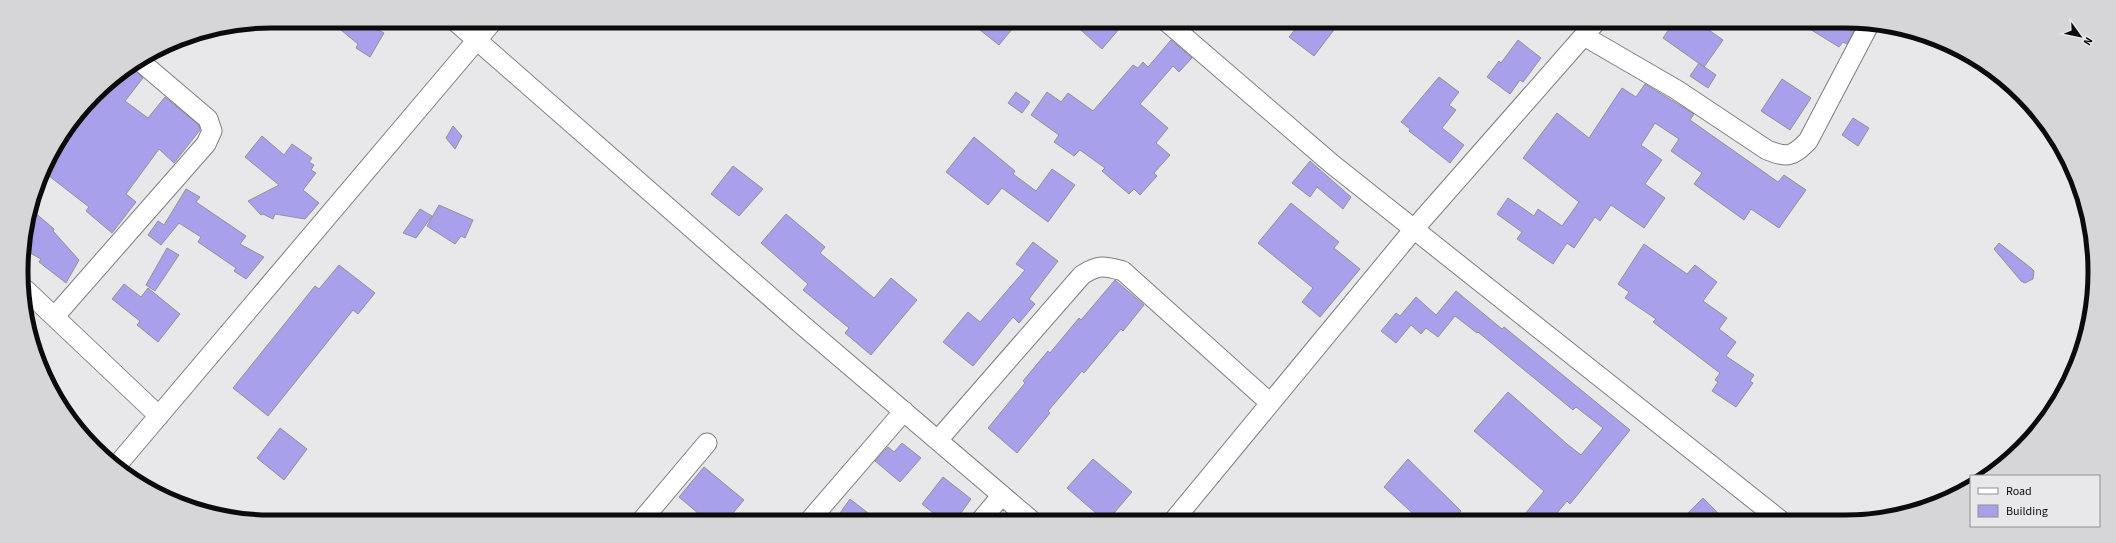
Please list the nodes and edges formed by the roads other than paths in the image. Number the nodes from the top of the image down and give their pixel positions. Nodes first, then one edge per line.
1 (462, 28) edge
2 (487, 28) edge
3 (1174, 28) edge
4 (1590, 29) edge
5 (1867, 29) edge
6 (476, 41) junction
7 (144, 64) edge
8 (1414, 229) junction
9 (29, 293) edge
10 (55, 316) junction
11 (1270, 404) junction
12 (904, 411) junction
13 (159, 416) junction
14 (938, 440) junction
15 (707, 443) dead end
16 (120, 462) edge
17 (1002, 495) junction
18 (646, 515) edge
19 (814, 515) edge
20 (985, 515) edge
21 (1025, 515) edge
22 (1178, 515) edge
23 (1774, 515) edge

1 - 6 street
2 - 6 street
3 - 8 street
4 - 5 street
4 - 8 street
6 - 12 street
6 - 13 street
7 - 10 street
8 - 11 street
8 - 23 street
9 - 10 street
10 - 13 street
11 - 14 street
11 - 22 street
12 - 14 street
12 - 19 street
13 - 16 street
14 - 17 street
15 - 18 street
17 - 20 street
17 - 21 street

